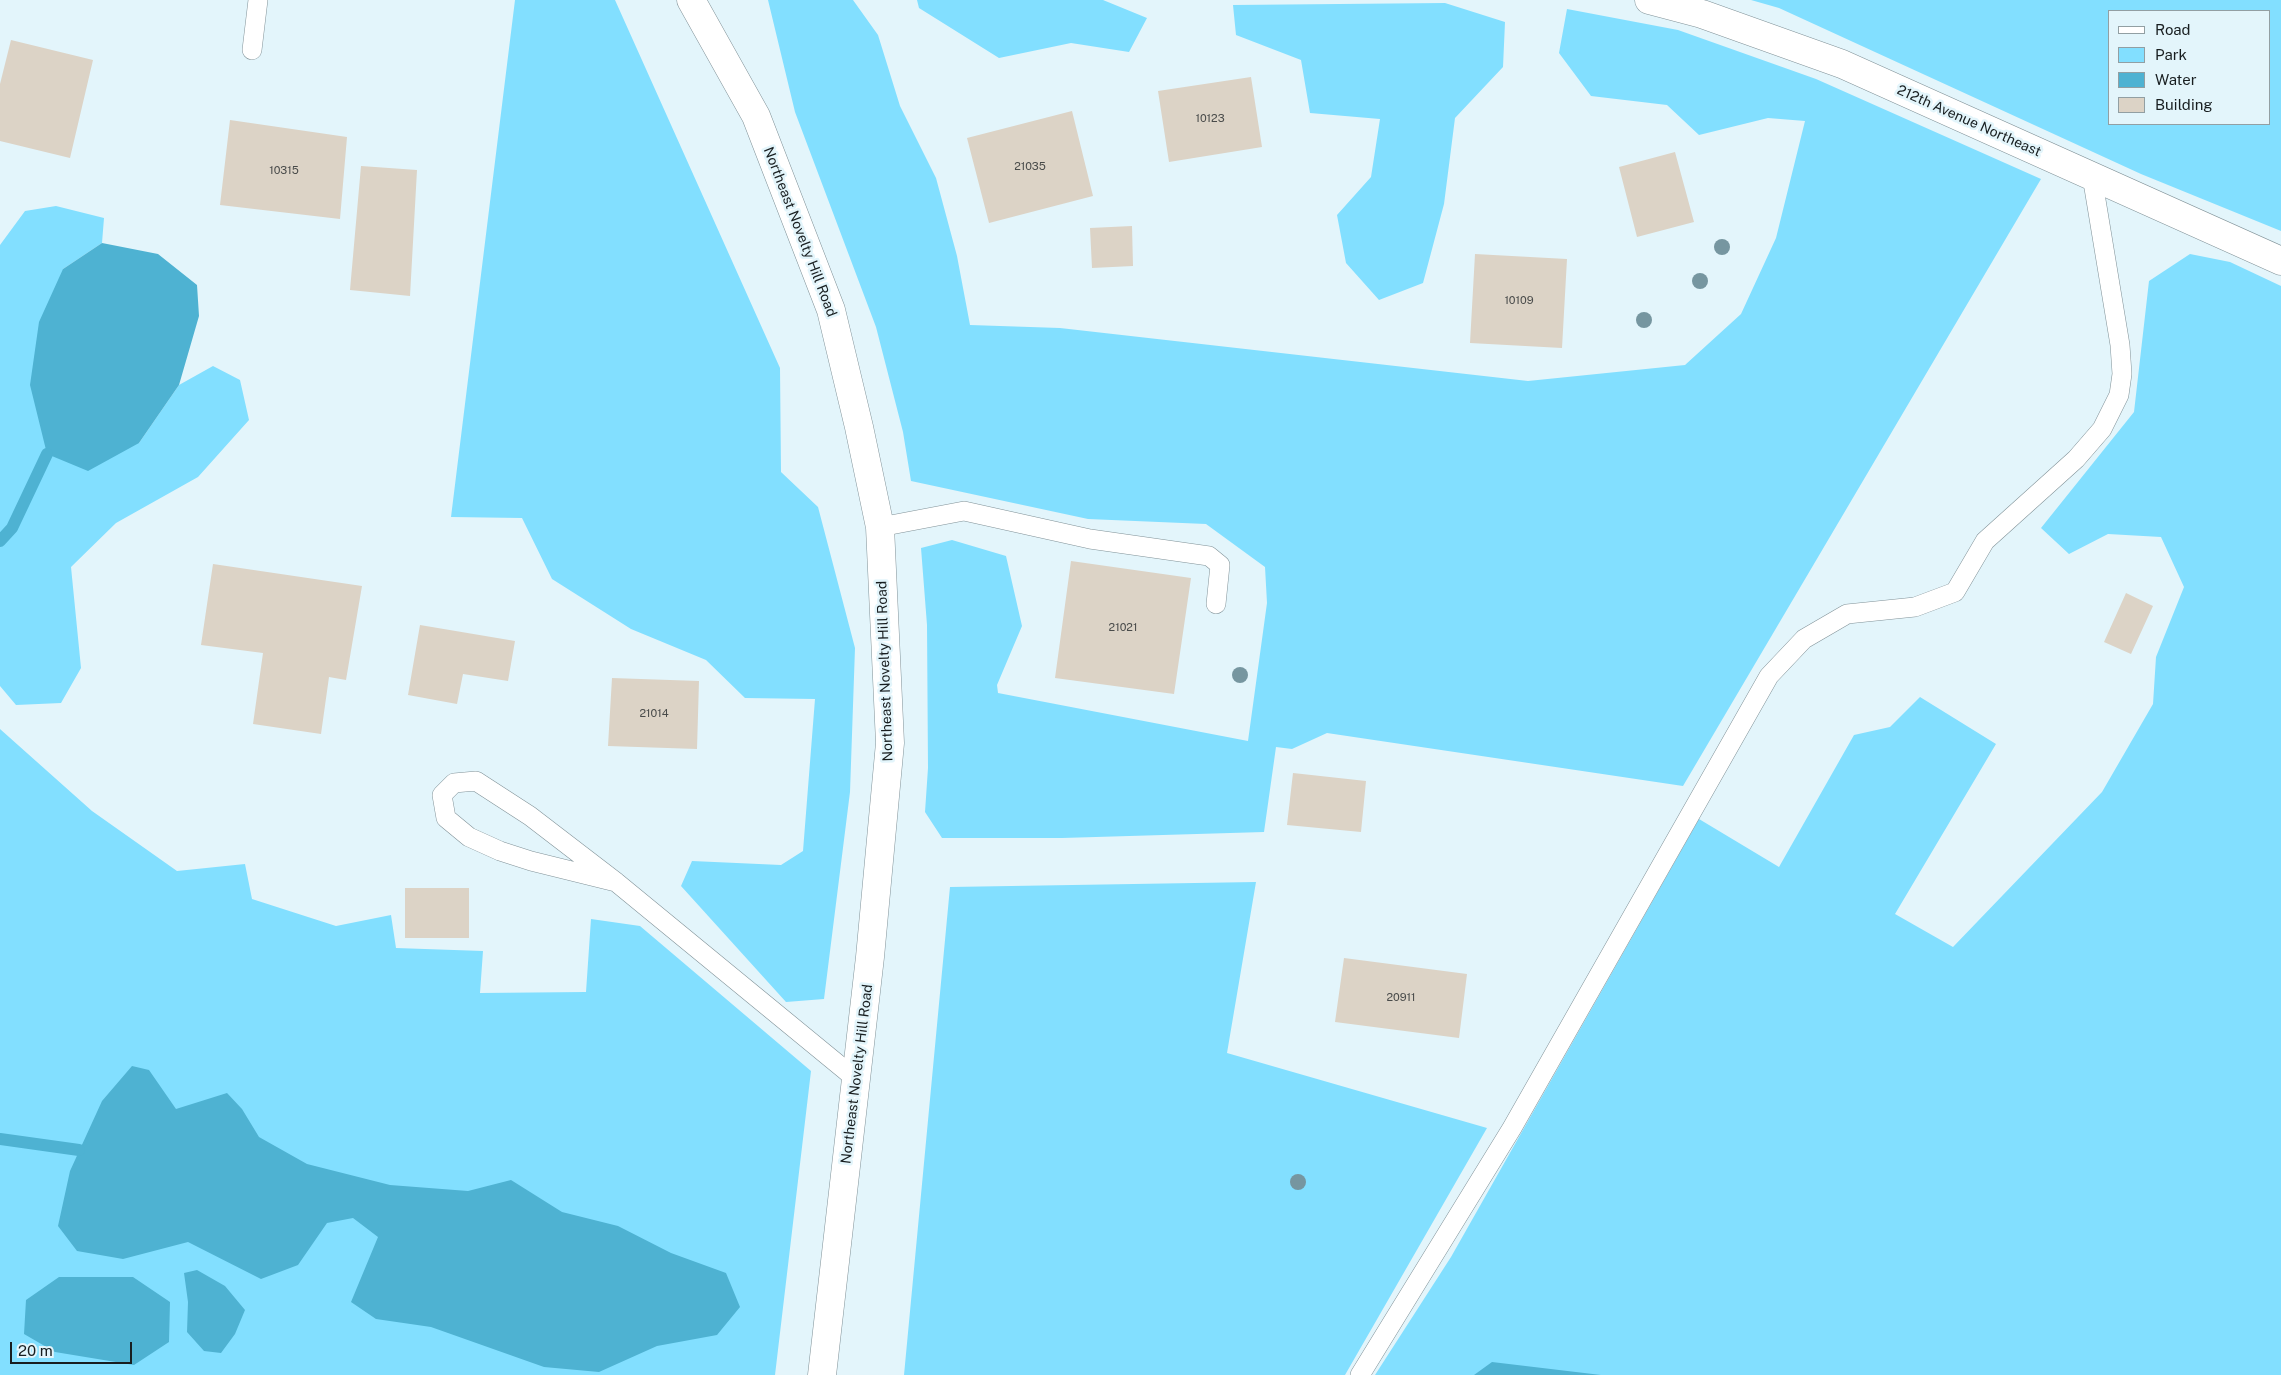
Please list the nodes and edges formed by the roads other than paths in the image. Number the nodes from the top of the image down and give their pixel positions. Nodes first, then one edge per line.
1 (258, 0) edge
2 (691, 0) edge
3 (1649, 0) edge
4 (252, 50) dead end
5 (2092, 176) junction
6 (2281, 261) edge
7 (880, 527) junction
8 (1216, 604) dead end
9 (616, 882) junction
10 (856, 1079) junction
11 (822, 1375) edge
12 (1360, 1375) edge

1 - 4 lane
2 - 7 main road, Northeast Novelty Hill Road
3 - 5 main road, 212th Avenue Northeast
5 - 6 main road, 212th Avenue Northeast
5 - 12 lane
7 - 8 lane
7 - 10 main road, Northeast Novelty Hill Road
9 - 9 lane
9 - 10 lane
10 - 11 main road, Northeast Novelty Hill Road

